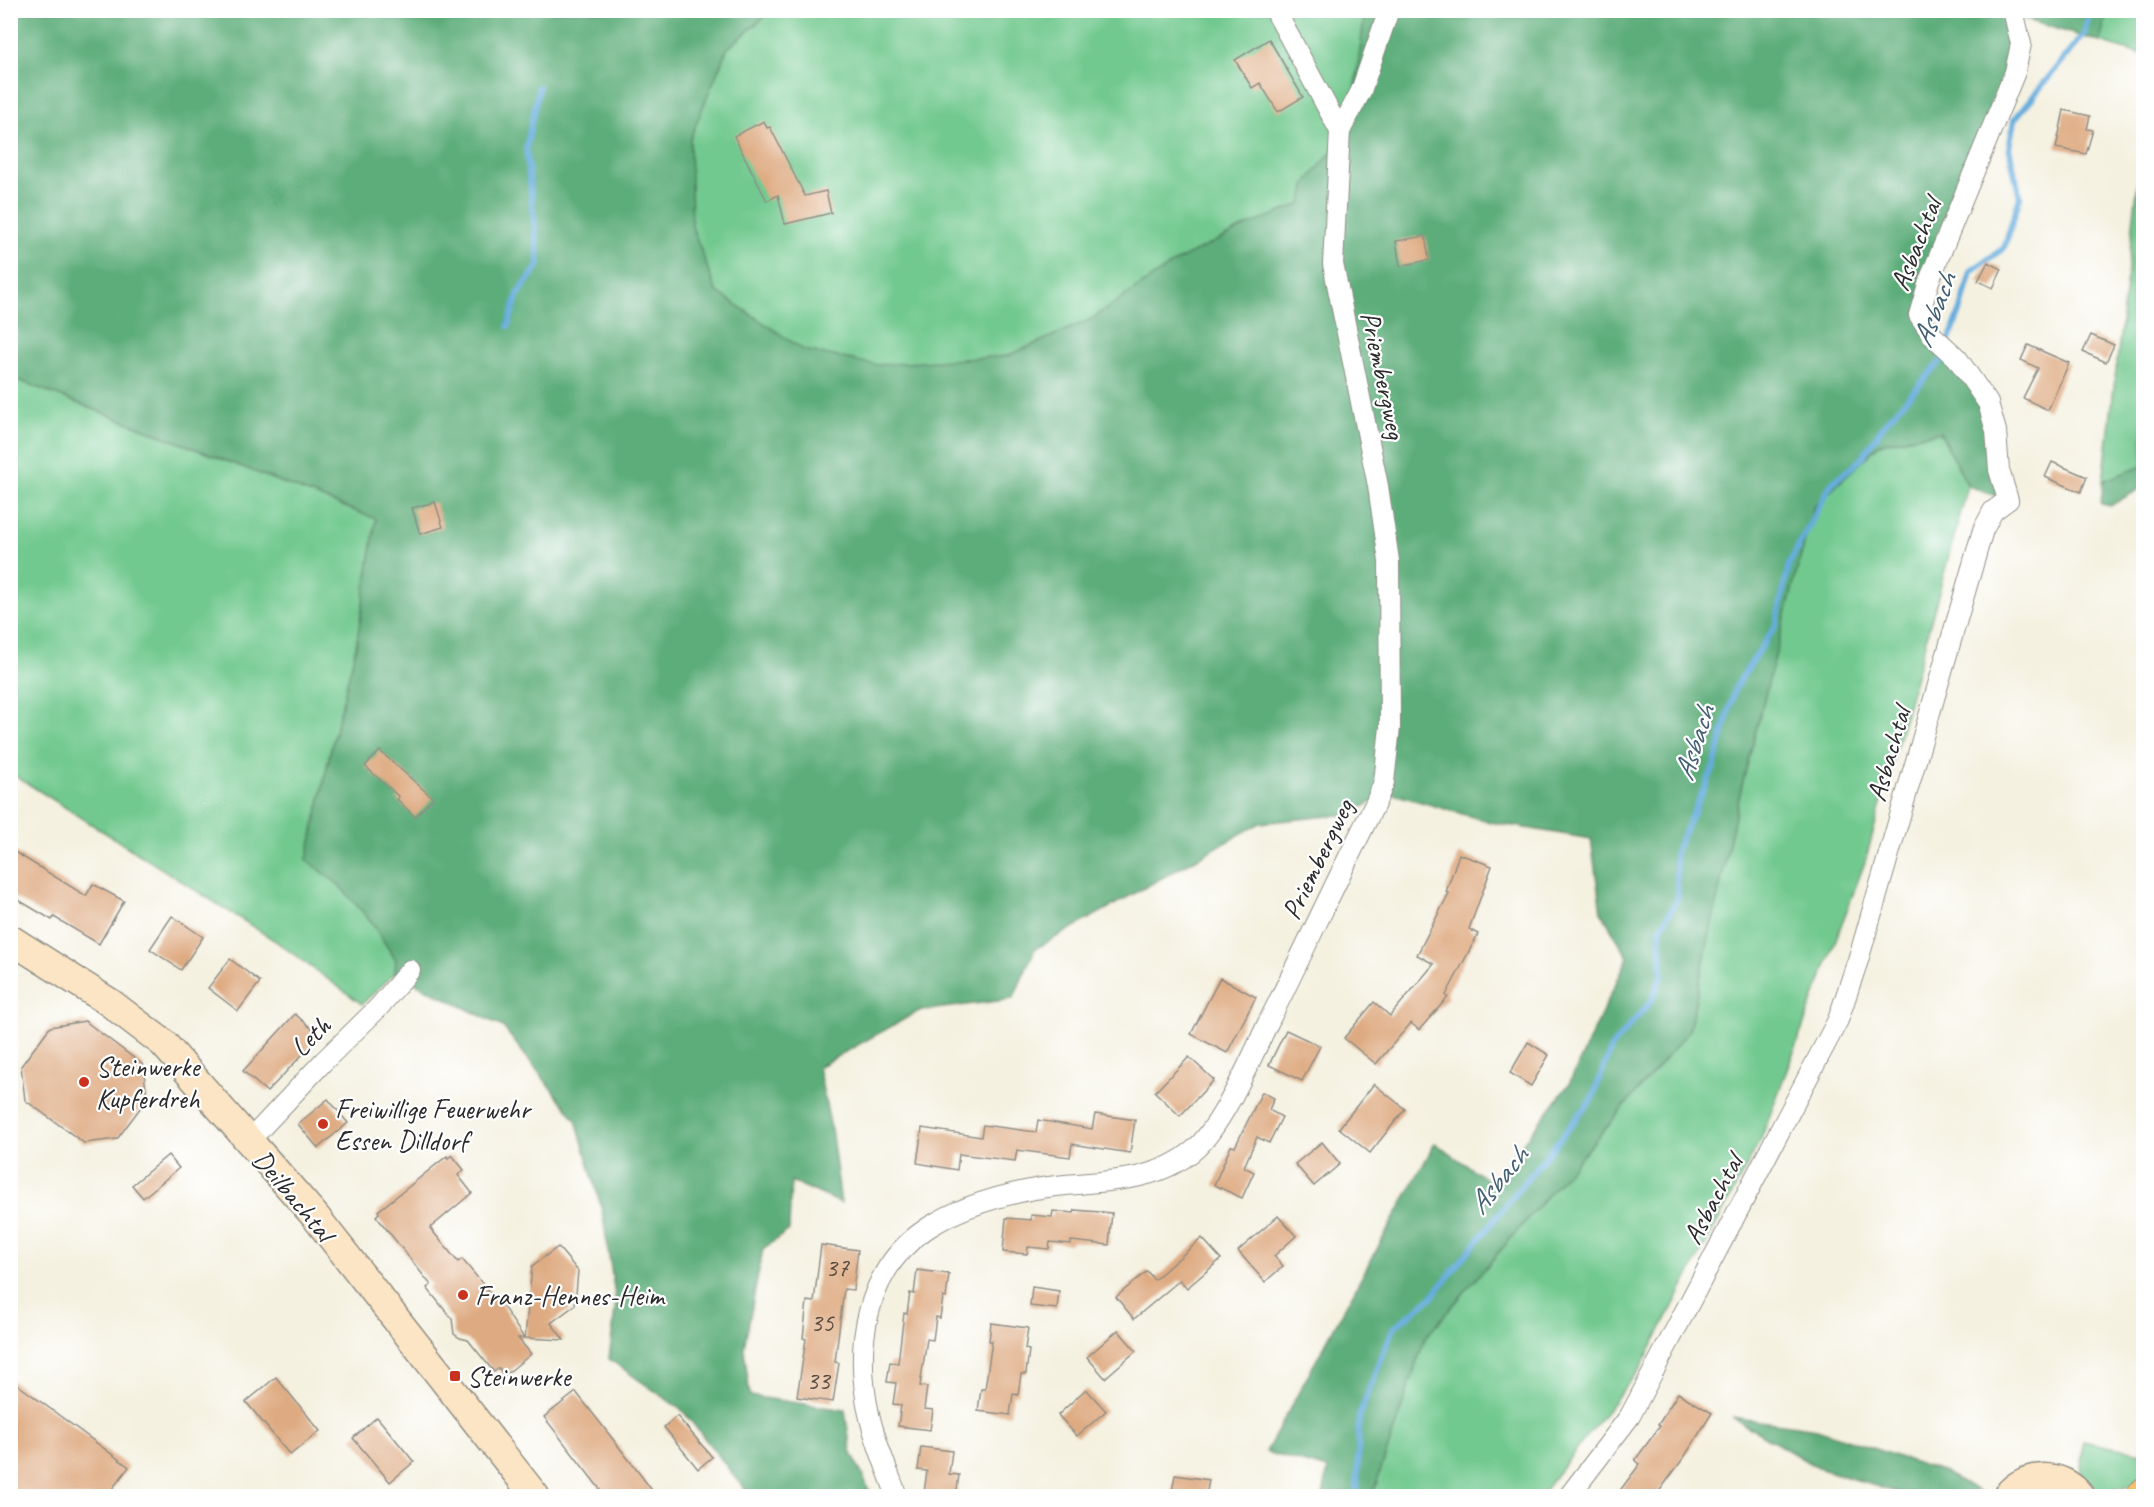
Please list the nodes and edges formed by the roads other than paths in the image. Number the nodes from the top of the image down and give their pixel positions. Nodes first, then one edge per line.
1 (1275, 10) edge
2 (1389, 10) edge
3 (2013, 10) edge
4 (1340, 132) junction
5 (10, 939) edge
6 (410, 970) dead end
7 (249, 1141) junction
8 (535, 1497) edge
9 (897, 1497) edge
10 (1569, 1497) edge
11 (2007, 1497) edge
12 (2080, 1497) edge

1 - 4 street
2 - 4 street
3 - 10 street, Asbachtal
4 - 9 street, Priembergweg
5 - 7 street, Deilbachtal
6 - 7 street, Leth
7 - 8 street, Deilbachtal
11 - 12 street

